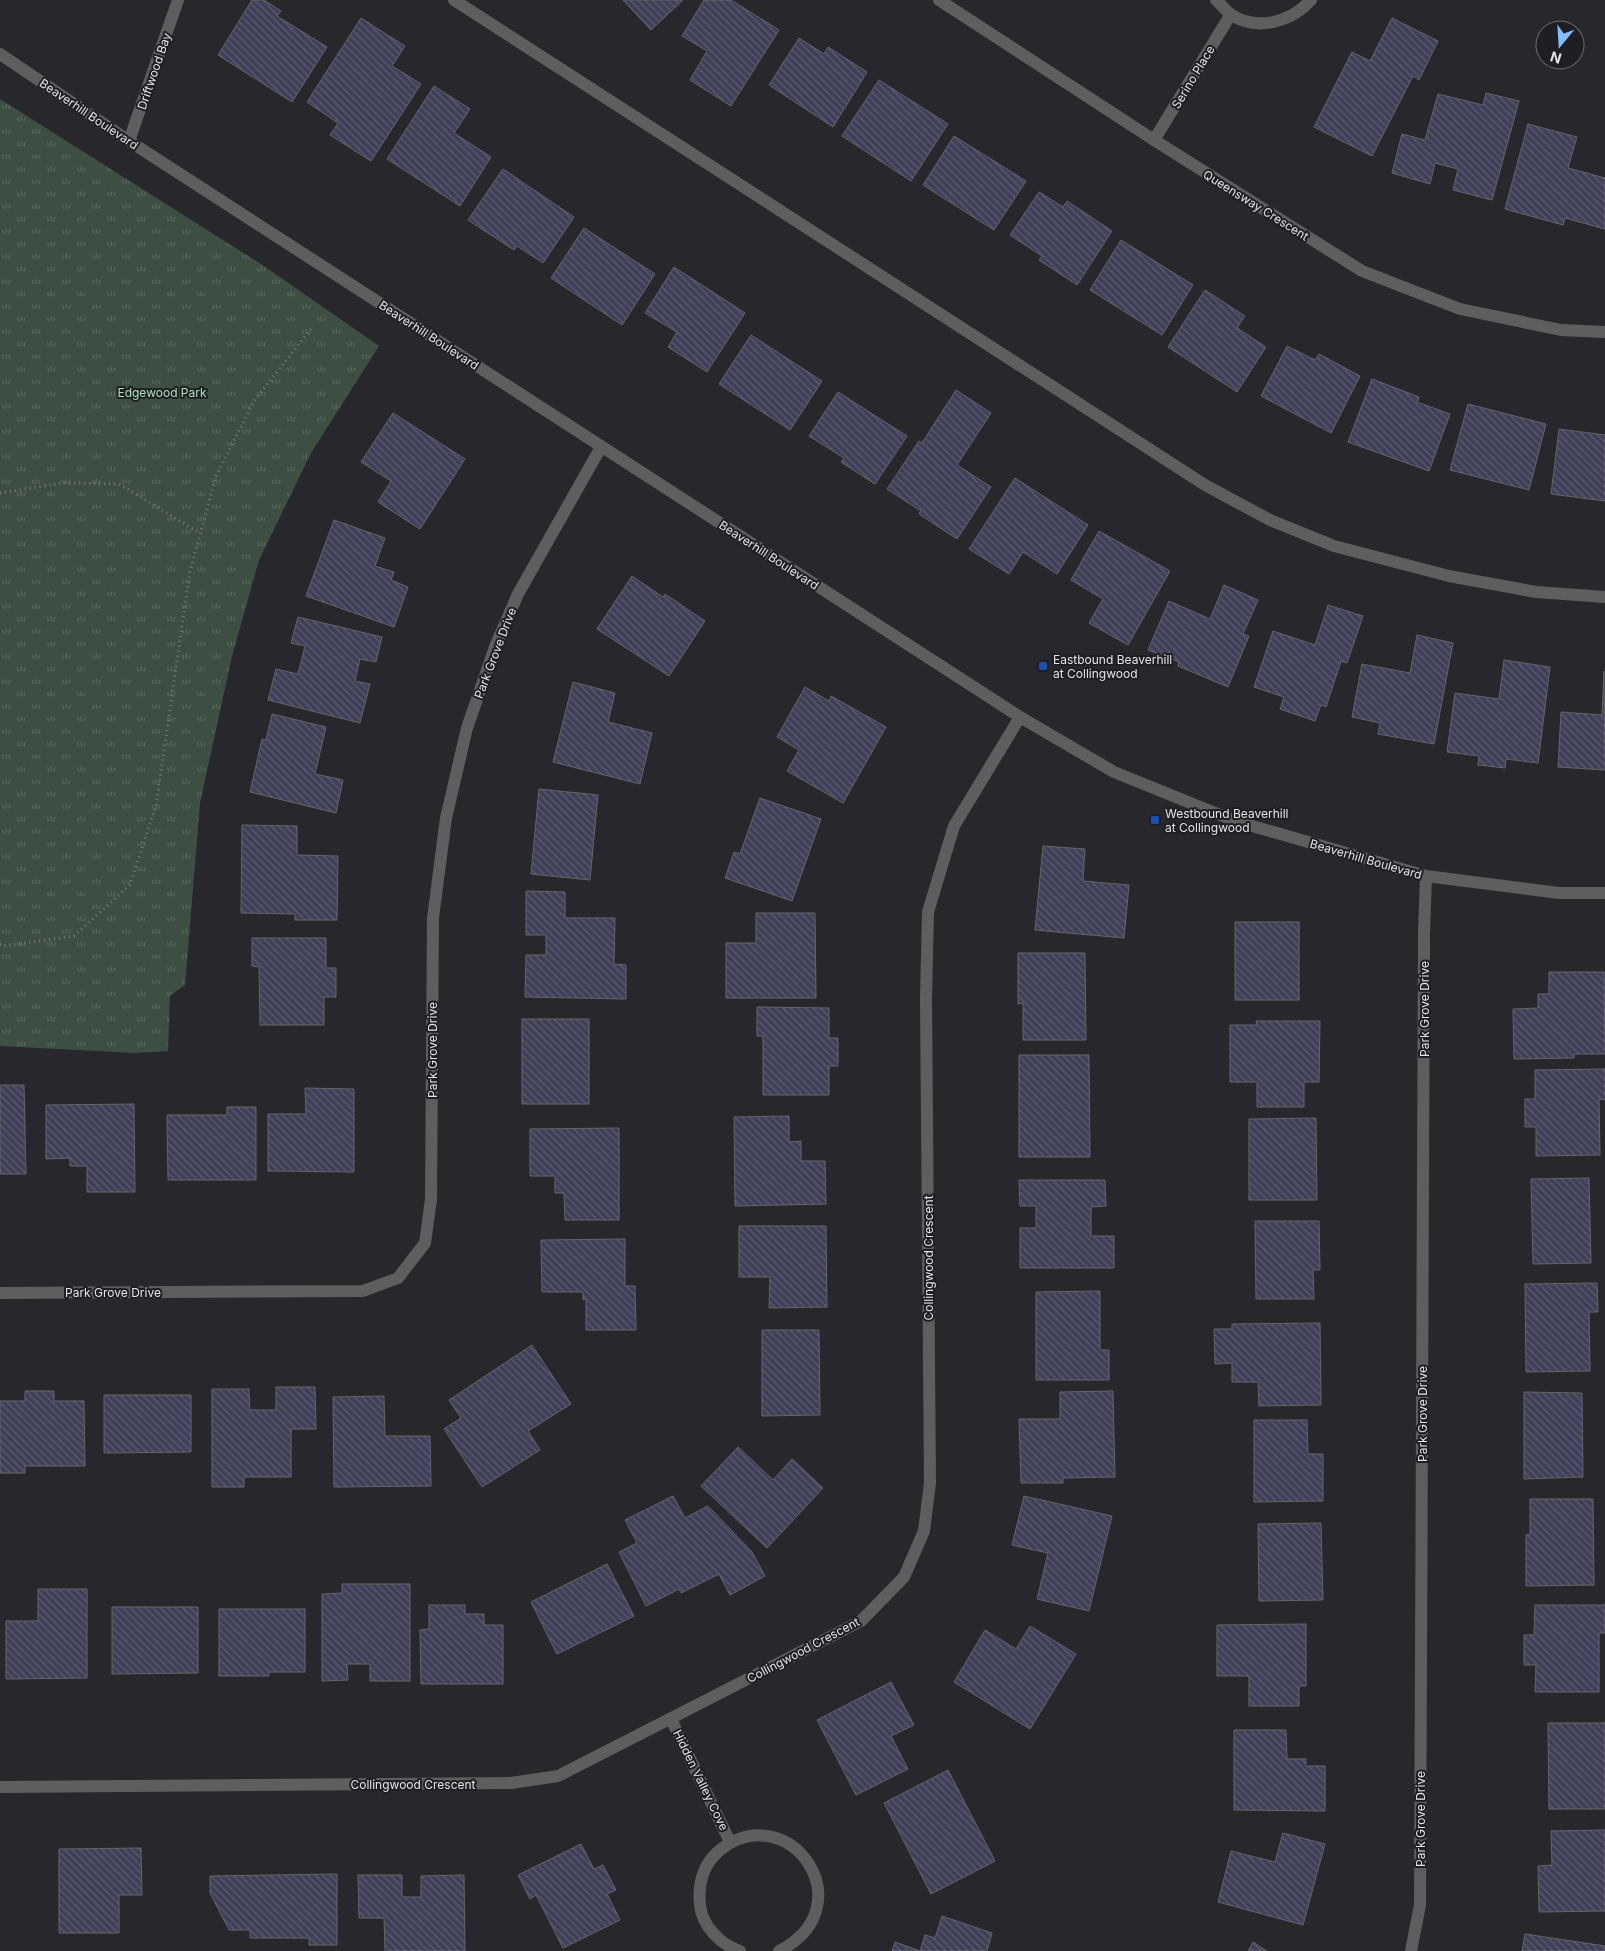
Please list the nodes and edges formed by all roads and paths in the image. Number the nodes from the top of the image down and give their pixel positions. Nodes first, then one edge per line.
1 (178, 0) edge
2 (454, 0) edge
3 (938, 0) edge
4 (1216, 0) edge
5 (1311, 0) edge
6 (1231, 14) junction
7 (0, 54) edge
8 (1154, 140) junction
9 (130, 141) junction
10 (311, 329) dead end
11 (1605, 332) edge
12 (601, 447) junction
13 (0, 493) edge
14 (200, 533) junction
15 (1605, 597) edge
16 (1020, 717) junction
17 (1426, 876) junction
18 (1605, 893) edge
19 (0, 944) edge
20 (0, 1293) edge
21 (671, 1718) junction
22 (0, 1787) edge
23 (730, 1842) junction
24 (740, 1951) edge
25 (779, 1951) edge
26 (1411, 1951) edge

1 - 9 street, Driftwood Bay
2 - 15 street
3 - 8 street, Queensway Crescent
4 - 6 street
5 - 6 street
6 - 8 street, Serino Place
7 - 9 street, Beaverhill Boulevard
8 - 11 street, Queensway Crescent
9 - 12 street, Beaverhill Boulevard
10 - 14 path
12 - 16 street, Beaverhill Boulevard
12 - 20 street, Park Grove Drive
13 - 14 path
14 - 19 path
16 - 17 street, Beaverhill Boulevard
16 - 21 street, Collingwood Crescent
17 - 18 street, Beaverhill Boulevard
17 - 26 street, Park Grove Drive
21 - 22 street, Collingwood Crescent
21 - 23 street, Hidden Valley Cove
23 - 24 street, Hidden Valley Cove
23 - 25 street, Hidden Valley Cove

